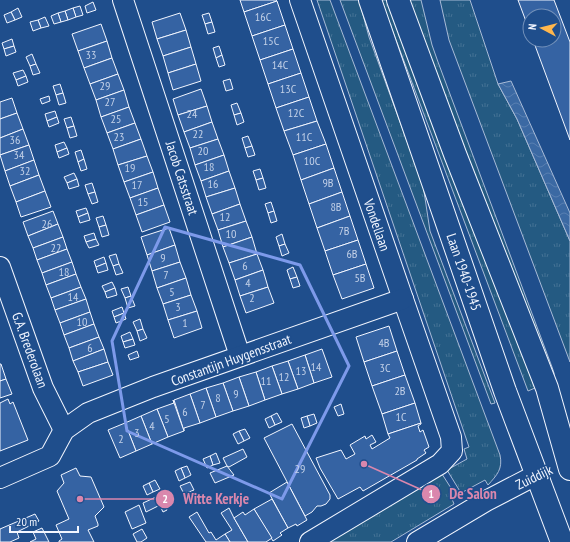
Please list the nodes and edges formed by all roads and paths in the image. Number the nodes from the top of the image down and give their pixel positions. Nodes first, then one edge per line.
1 (123, 0) edge
2 (300, 0) edge
3 (370, 0) edge
4 (398, 0) edge
5 (0, 267) edge
6 (402, 299) junction
7 (240, 356) junction
8 (64, 430) junction
9 (569, 463) edge
10 (536, 475) junction
11 (0, 478) edge
12 (310, 542) edge
13 (417, 542) edge
14 (562, 542) edge

1 - 7 street, Jacob Catsstraat
2 - 6 street, Vondellaan
3 - 10 main road, Laan 1940-1945
4 - 9 main road
5 - 8 street, G.A. Brederolaan
6 - 7 street, Constantijn Huygensstraat
6 - 12 street, Vondellaan
7 - 8 street, Constantijn Huygensstraat
8 - 11 street
9 - 10 main road, Zuiddijk
10 - 13 street, Zuiddijk
10 - 14 main road, Laan 1940-1945

